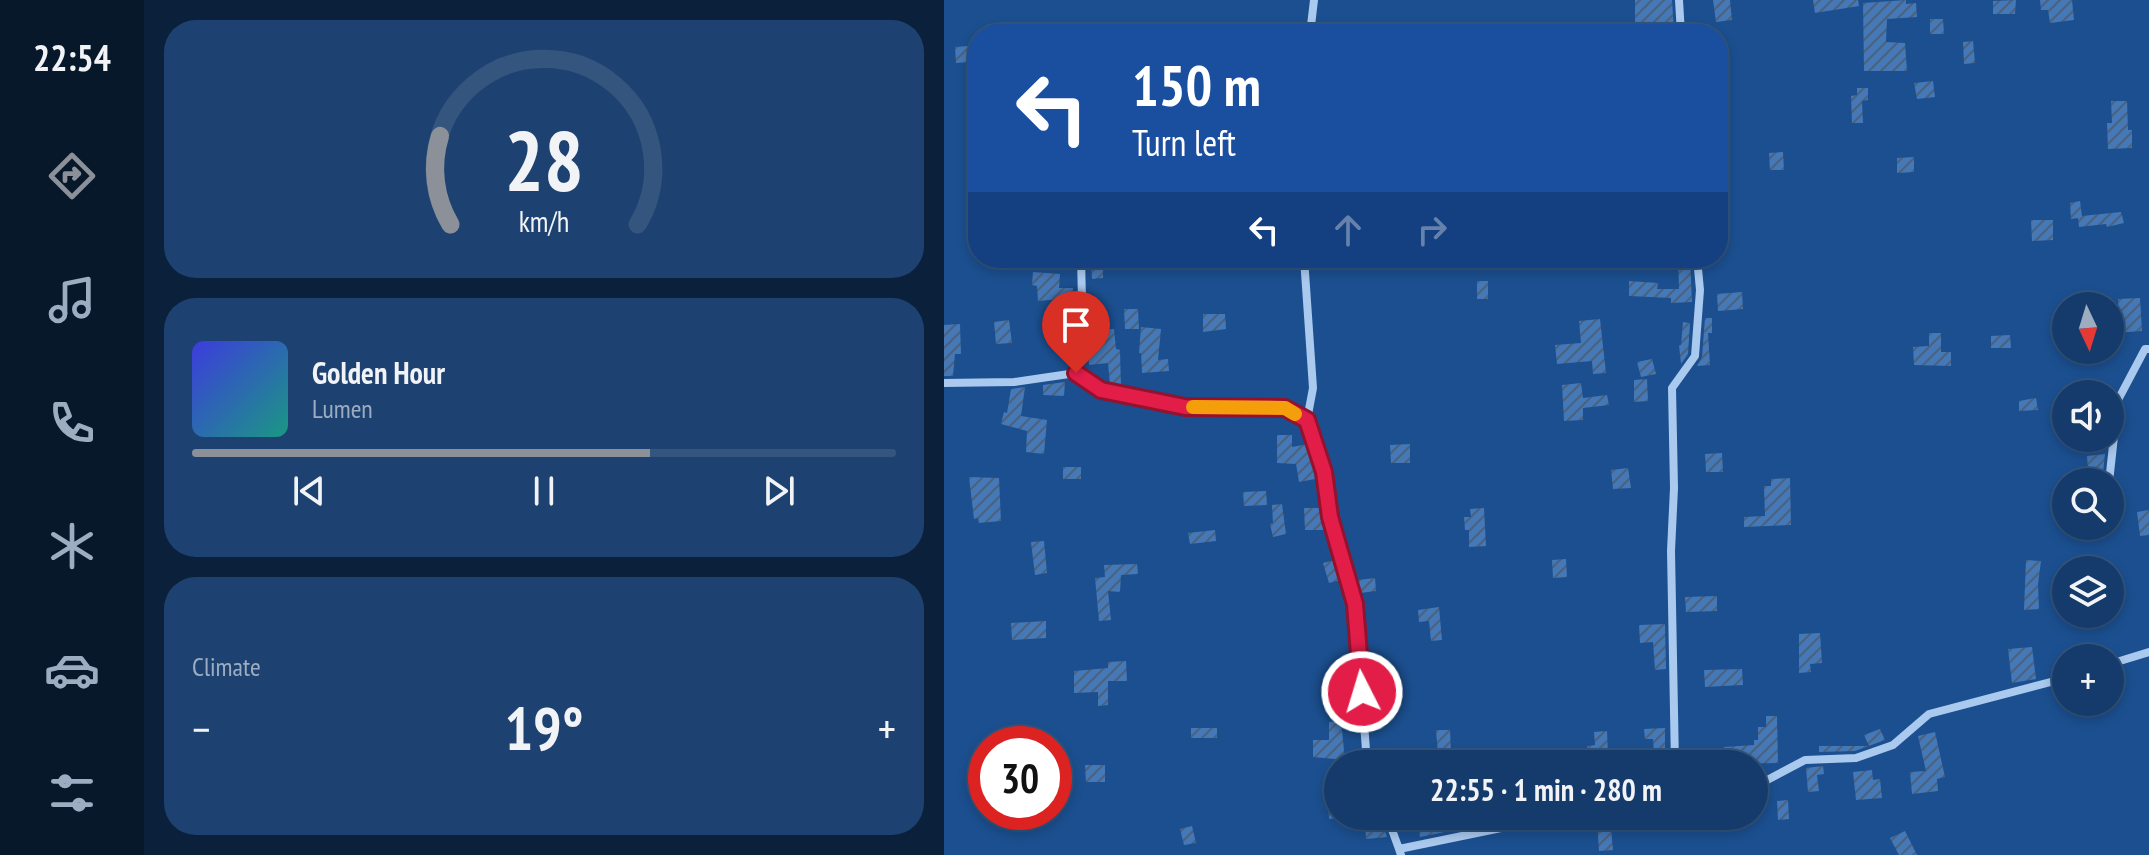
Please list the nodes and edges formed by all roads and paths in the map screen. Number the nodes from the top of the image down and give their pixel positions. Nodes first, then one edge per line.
1 (1314, 0) edge
2 (1679, 0) edge
3 (1311, 24) edge
4 (1680, 24) edge
5 (1081, 268) edge
6 (1305, 268) edge
7 (1698, 268) edge
8 (2149, 349) edge
9 (1076, 373) junction
10 (944, 383) edge
11 (1307, 420) junction
12 (2111, 468) edge
13 (2149, 652) edge
14 (2124, 660) edge
15 (2052, 682) edge
16 (1366, 750) edge
17 (1675, 750) edge
18 (1768, 780) edge
19 (1392, 830) edge
20 (1497, 830) edge
21 (1400, 852) edge

1 - 3 street
2 - 4 street
5 - 9 street
6 - 11 street
7 - 17 street
8 - 12 street
9 - 10 street
9 - 11 street
11 - 16 street
13 - 14 street
15 - 18 street
19 - 21 street
20 - 21 street

